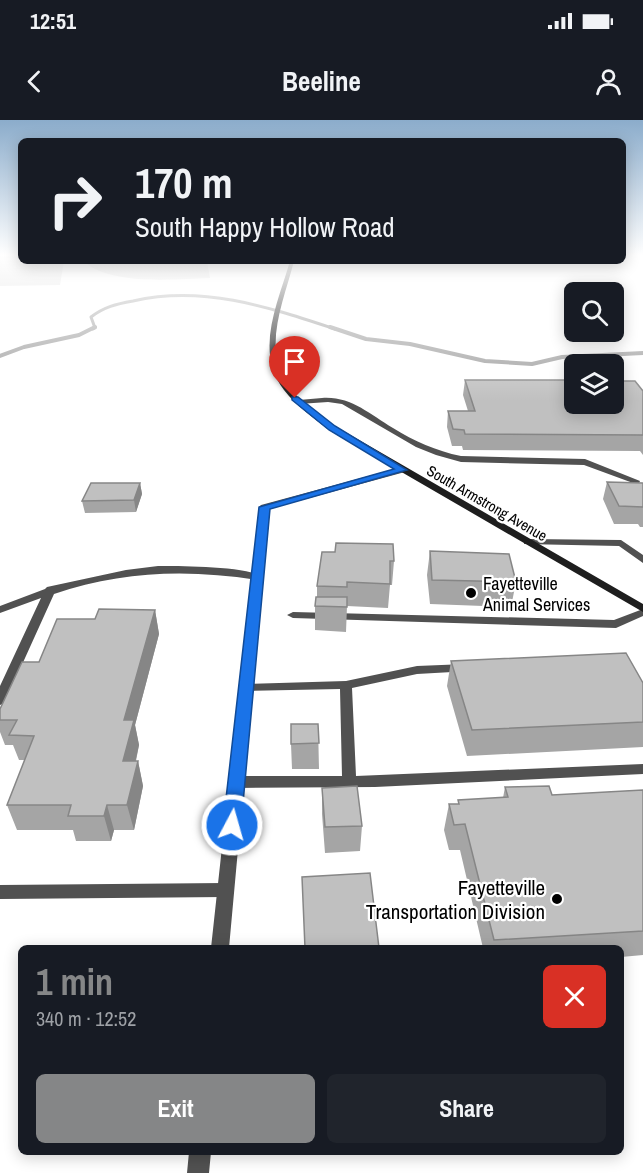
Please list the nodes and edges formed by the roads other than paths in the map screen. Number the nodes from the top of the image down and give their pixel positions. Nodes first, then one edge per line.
1 (281, 303) edge
2 (299, 402) junction
3 (402, 470) junction
4 (636, 481) edge
5 (528, 542) junction
6 (643, 560) edge
7 (257, 577) junction
8 (51, 589) junction
9 (0, 610) edge
10 (643, 610) edge
11 (293, 615) dead end
12 (475, 668) edge
13 (346, 685) junction
14 (246, 687) junction
15 (0, 700) edge
16 (643, 769) edge
17 (349, 781) junction
18 (236, 782) junction
19 (225, 890) junction
20 (0, 892) edge
21 (220, 945) edge
22 (200, 1155) edge
23 (198, 1173) edge

1 - 2 street, South Armstrong Avenue
2 - 3 street, South Armstrong Avenue
2 - 4 street
3 - 5 street, South Armstrong Avenue
3 - 7 street
5 - 6 street
5 - 10 street, South Armstrong Avenue
7 - 8 street
7 - 14 street
8 - 9 street
8 - 15 street
10 - 11 street
12 - 13 street
13 - 14 street
13 - 17 street
14 - 18 street
16 - 17 street
17 - 18 street
18 - 19 street
19 - 20 street
19 - 21 street
22 - 23 street

